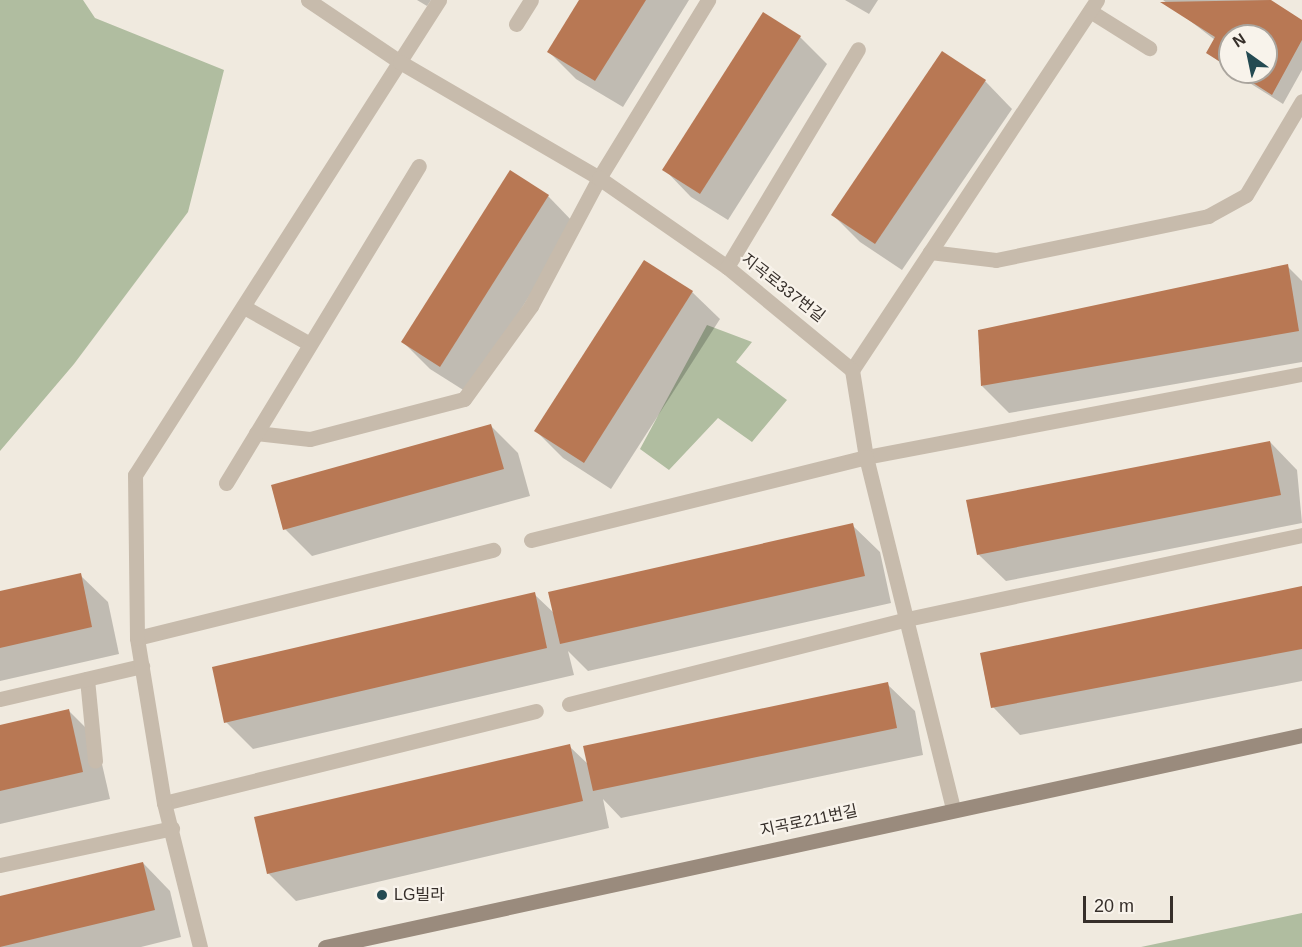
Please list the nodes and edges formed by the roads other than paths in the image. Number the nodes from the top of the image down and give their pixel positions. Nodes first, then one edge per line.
1 (308, 0) edge
2 (439, 0) edge
3 (531, 0) edge
4 (708, 0) edge
5 (1094, 6) edge
6 (516, 24) dead end
7 (1149, 48) dead end
8 (858, 49) dead end
9 (400, 62) junction
10 (1302, 101) edge
11 (419, 166) dead end
12 (599, 178) junction
13 (930, 252) junction
14 (727, 267) junction
15 (244, 307) junction
16 (308, 343) junction
17 (852, 370) junction
18 (1302, 374) edge
19 (256, 433) junction
20 (866, 457) junction
21 (226, 483) dead end
22 (1302, 535) edge
23 (531, 540) dead end
24 (493, 550) dead end
25 (908, 619) junction
26 (137, 638) junction
27 (142, 666) junction
28 (87, 679) junction
29 (0, 699) edge
30 (570, 704) dead end
31 (536, 711) dead end
32 (1302, 735) edge
33 (94, 760) dead end
34 (165, 803) junction
35 (953, 808) junction
36 (172, 828) junction
37 (0, 865) edge
38 (200, 947) edge
39 (325, 947) edge

1 - 9 street, 지곡로337번길
2 - 9 street
3 - 6 street
4 - 12 street
5 - 7 street
5 - 13 street
8 - 14 street
9 - 12 street, 지곡로337번길
9 - 15 street
10 - 13 street
11 - 16 street
12 - 14 street, 지곡로337번길
12 - 19 street
13 - 17 street
14 - 17 street, 지곡로337번길
15 - 16 street
15 - 26 street
16 - 19 street
17 - 20 street
18 - 20 street
19 - 21 street
20 - 23 street
20 - 25 street
22 - 25 street
24 - 26 street
25 - 30 street
25 - 35 street
26 - 27 street
27 - 28 street
27 - 34 street
28 - 29 street
28 - 33 street
31 - 34 street
32 - 35 main road, 지곡로211번길
34 - 36 street
35 - 39 main road, 지곡로211번길
36 - 37 street
36 - 38 street

